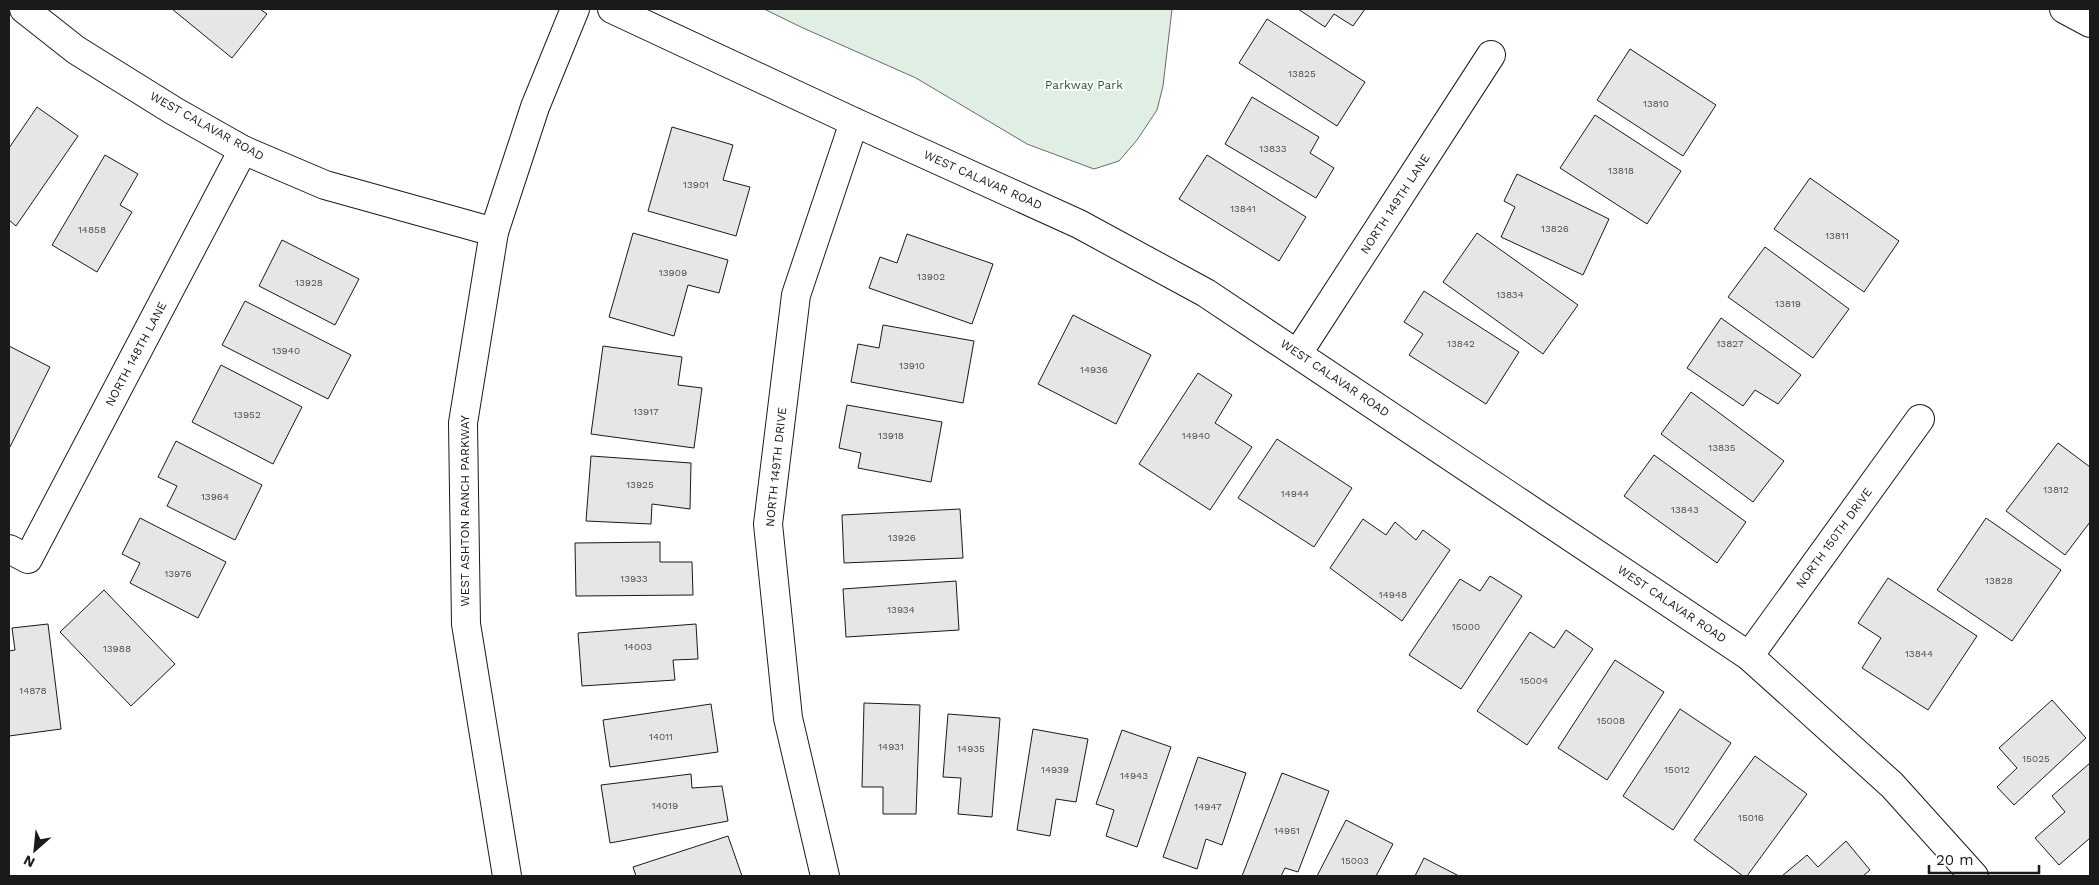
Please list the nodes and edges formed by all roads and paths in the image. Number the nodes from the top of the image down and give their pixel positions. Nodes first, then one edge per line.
1 (26, 9) edge
2 (575, 9) edge
3 (612, 9) edge
4 (2064, 9) edge
5 (2090, 23) edge
6 (1491, 55) dead end
7 (854, 122) junction
8 (243, 150) junction
9 (494, 232) junction
10 (1298, 353) junction
11 (1920, 419) dead end
12 (18, 554) edge
13 (1749, 656) junction
14 (507, 876) edge
15 (825, 876) edge
16 (1974, 876) edge

1 - 8 street, WEST CALAVAR ROAD
2 - 9 street, WEST ASHTON RANCH PARKWAY
3 - 7 street, WEST CALAVAR ROAD
4 - 5 street
6 - 10 street, NORTH 149TH LANE
7 - 10 street, WEST CALAVAR ROAD
7 - 15 street, NORTH 149TH DRIVE
8 - 9 street, WEST CALAVAR ROAD
8 - 12 street, NORTH 148TH LANE
9 - 14 street, WEST ASHTON RANCH PARKWAY
10 - 13 street, WEST CALAVAR ROAD
11 - 13 street, NORTH 150TH DRIVE
13 - 16 street, WEST CALAVAR ROAD

